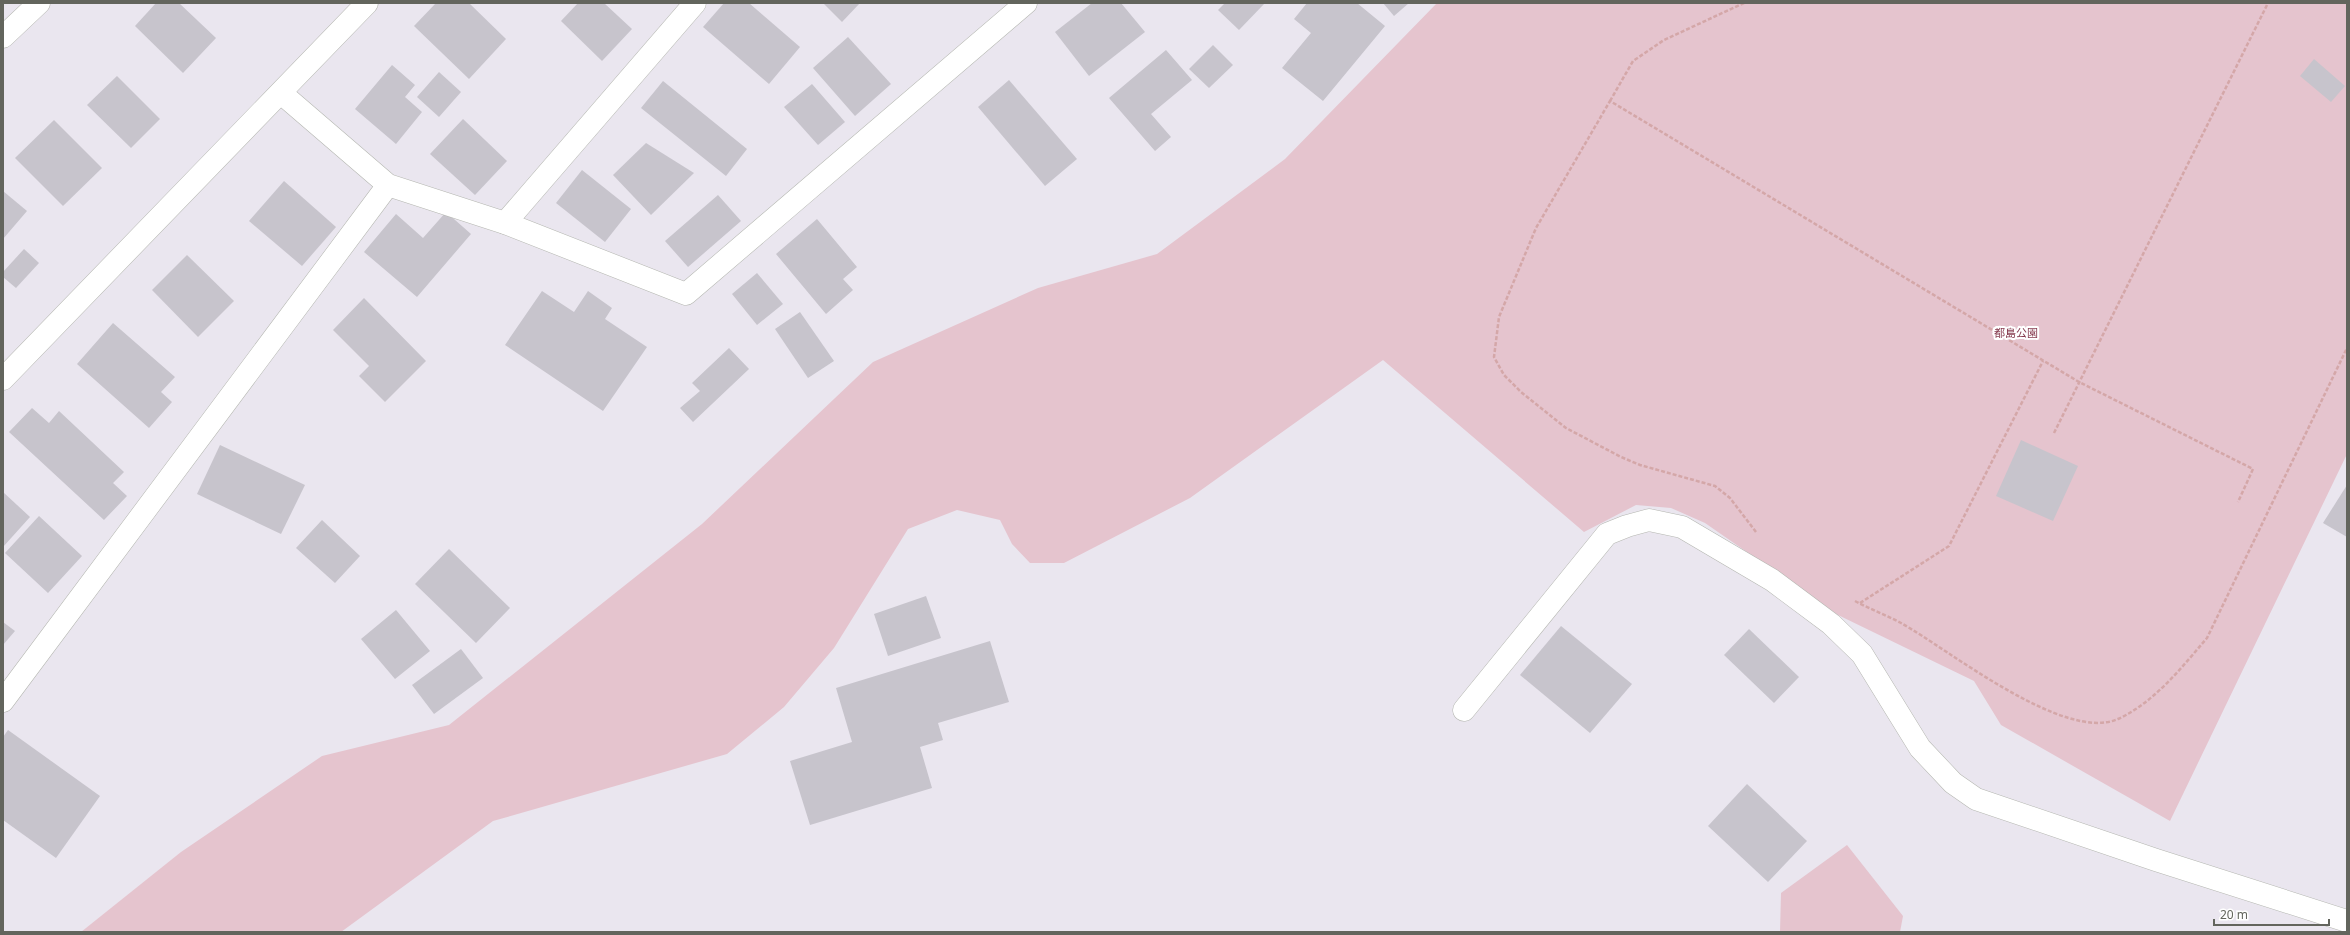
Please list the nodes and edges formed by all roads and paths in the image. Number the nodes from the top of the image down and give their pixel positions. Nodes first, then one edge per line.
1 (39, 3) edge
2 (367, 3) edge
3 (695, 3) edge
4 (1026, 3) edge
5 (1744, 3) edge
6 (2268, 3) edge
7 (3, 37) edge
8 (281, 92) junction
9 (1610, 101) junction
10 (388, 185) junction
11 (505, 223) junction
12 (2347, 348) edge
13 (2042, 361) junction
14 (3, 379) edge
15 (2080, 382) junction
16 (2054, 433) dead end
17 (2238, 502) dead end
18 (1759, 538) dead end
19 (1853, 600) dead end
20 (1860, 603) junction
21 (1831, 624) junction
22 (3, 701) edge
23 (1464, 710) dead end
24 (2347, 921) edge

1 - 7 street
2 - 8 street
3 - 11 street
4 - 11 street
5 - 9 path
6 - 15 path
8 - 10 street
8 - 14 street
9 - 13 path
9 - 18 path
10 - 11 street
10 - 22 street
12 - 20 path
13 - 15 path
13 - 20 path
15 - 16 path
15 - 17 path
19 - 20 path
20 - 21 path
21 - 23 street
21 - 24 street

